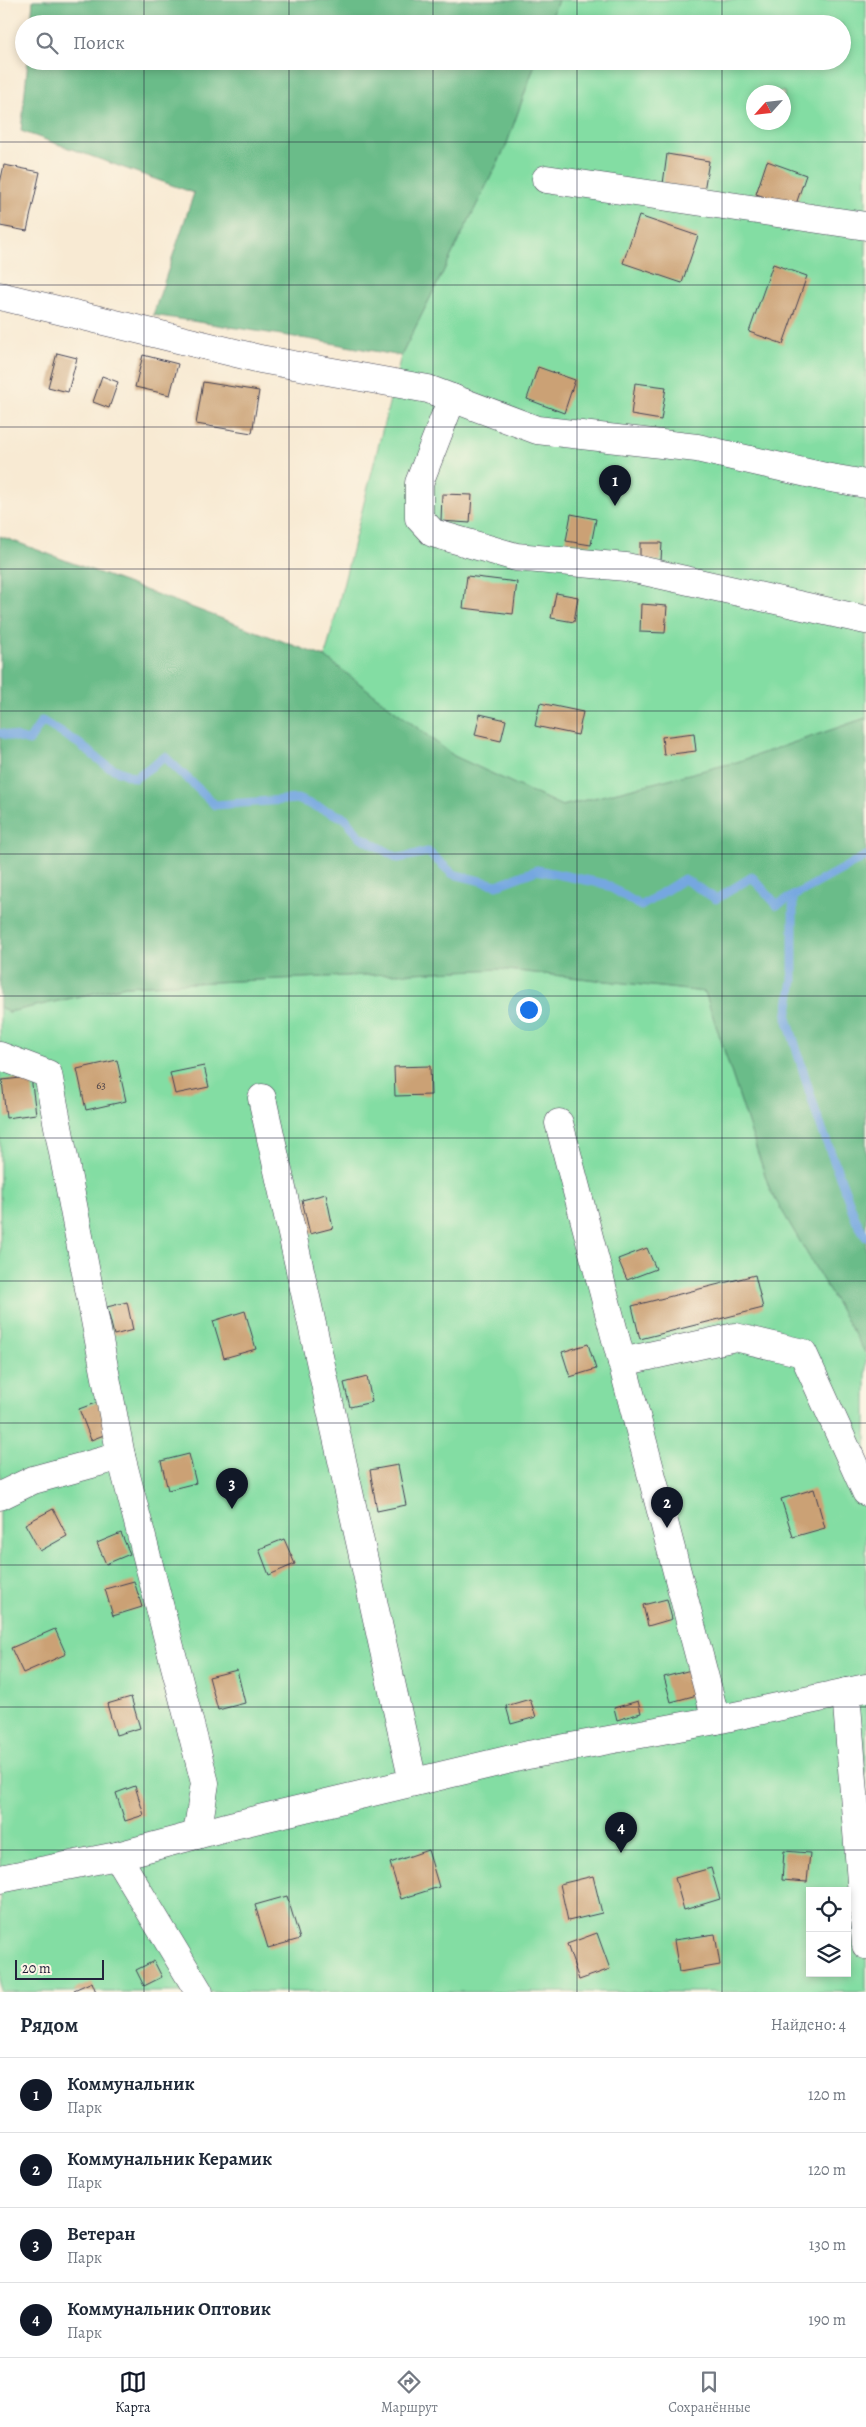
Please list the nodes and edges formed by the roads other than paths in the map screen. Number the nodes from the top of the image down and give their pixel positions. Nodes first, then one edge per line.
1 (546, 179) dead end
2 (866, 226) edge
3 (0, 296) edge
4 (452, 398) junction
5 (866, 484) edge
6 (866, 620) edge
7 (0, 1056) edge
8 (262, 1098) dead end
9 (559, 1123) dead end
10 (622, 1362) junction
11 (121, 1456) junction
12 (866, 1492) edge
13 (0, 1496) edge
14 (856, 1690) edge
15 (716, 1720) junction
16 (413, 1782) junction
17 (197, 1835) junction
18 (117, 1856) junction
19 (0, 1879) edge
20 (863, 1884) edge
21 (866, 1945) edge
22 (199, 1992) edge

1 - 2 lane
3 - 4 lane
4 - 5 lane
4 - 6 lane
7 - 11 lane
8 - 16 lane
9 - 10 lane
10 - 12 lane
10 - 15 lane
11 - 13 lane
11 - 17 lane
14 - 15 lane
14 - 20 lane
15 - 16 lane
16 - 17 lane
17 - 18 lane
18 - 19 lane
18 - 22 lane
20 - 21 lane

